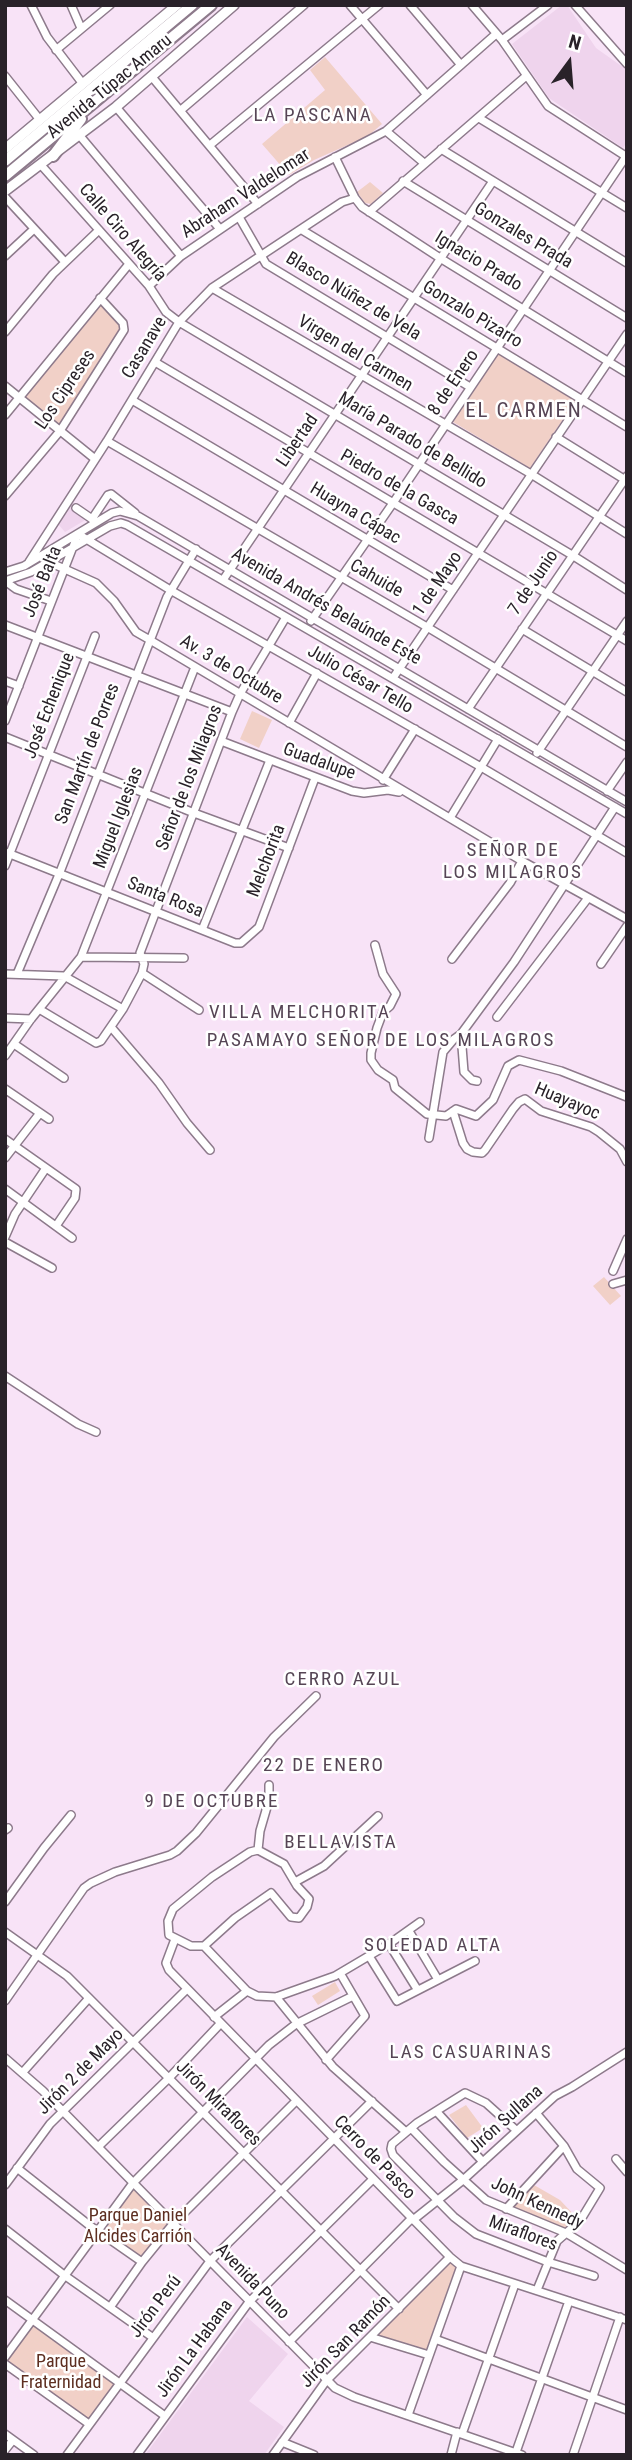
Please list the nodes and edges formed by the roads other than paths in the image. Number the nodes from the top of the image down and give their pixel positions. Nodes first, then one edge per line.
1 (31, 5) edge
2 (71, 5) edge
3 (110, 5) edge
4 (177, 5) edge
5 (192, 5) edge
6 (211, 5) edge
7 (234, 5) edge
8 (304, 5) edge
9 (350, 5) edge
10 (379, 5) edge
11 (410, 5) edge
12 (472, 5) edge
13 (548, 5) edge
14 (575, 5) edge
15 (362, 20) junction
16 (81, 29) junction
17 (499, 37) junction
18 (57, 50) junction
19 (627, 64) edge
20 (461, 65) junction
21 (5, 76) edge
22 (152, 77) junction
23 (525, 77) junction
24 (83, 84) junction
25 (427, 95) junction
26 (92, 104) junction
27 (116, 107) junction
28 (181, 110) junction
29 (479, 118) junction
30 (40, 120) junction
31 (386, 131) junction
32 (80, 136) junction
33 (210, 145) junction
34 (5, 149) edge
35 (442, 149) junction
36 (53, 156) junction
37 (626, 156) edge
38 (335, 157) junction
39 (5, 160) edge
40 (424, 163) junction
41 (41, 165) junction
42 (5, 176) edge
43 (403, 181) junction
44 (493, 181) junction
45 (5, 191) edge
46 (601, 193) junction
47 (5, 197) edge
48 (355, 198) junction
49 (258, 204) junction
50 (627, 208) edge
51 (369, 212) junction
52 (239, 217) junction
53 (467, 220) junction
54 (34, 229) junction
55 (220, 229) junction
56 (99, 230) junction
57 (302, 230) junction
58 (575, 231) junction
59 (5, 256) edge
60 (181, 256) junction
61 (261, 257) junction
62 (440, 258) junction
63 (65, 262) junction
64 (627, 263) edge
65 (129, 264) junction
66 (549, 270) junction
67 (149, 286) junction
68 (212, 288) junction
69 (100, 298) junction
70 (413, 298) junction
71 (523, 307) junction
72 (627, 318) edge
73 (179, 322) junction
74 (5, 332) edge
75 (627, 334) edge
76 (388, 336) junction
77 (497, 348) junction
78 (608, 361) junction
79 (155, 362) junction
80 (627, 373) edge
81 (360, 376) junction
82 (5, 386) edge
83 (470, 387) junction
84 (20, 398) junction
85 (132, 400) junction
86 (581, 400) junction
87 (335, 414) junction
88 (5, 415) edge
89 (445, 425) junction
90 (627, 427) edge
91 (60, 430) junction
92 (556, 437) junction
93 (107, 441) junction
94 (309, 454) junction
95 (95, 459) junction
96 (419, 464) junction
97 (531, 474) junction
98 (626, 479) edge
99 (284, 489) junction
100 (5, 496) edge
101 (393, 503) junction
102 (76, 508) dead end
103 (504, 514) junction
104 (138, 516) junction
105 (598, 517) junction
106 (93, 521) junction
107 (257, 528) junction
108 (78, 534) junction
109 (627, 534) edge
110 (366, 539) junction
111 (86, 540) junction
112 (75, 545) junction
113 (196, 549) junction
114 (478, 553) junction
115 (572, 555) junction
116 (189, 560) junction
117 (49, 562) junction
118 (28, 563) junction
119 (230, 569) junction
120 (65, 570) junction
121 (5, 572) edge
122 (28, 574) junction
123 (341, 576) junction
124 (223, 580) junction
125 (5, 581) edge
126 (453, 590) junction
127 (627, 590) edge
128 (172, 591) junction
129 (546, 593) junction
130 (51, 601) junction
131 (286, 617) junction
132 (313, 618) junction
133 (627, 621) edge
134 (5, 625) edge
135 (427, 627) junction
136 (306, 628) junction
137 (522, 629) junction
138 (617, 635) junction
139 (95, 636) dead end
140 (38, 637) junction
141 (150, 640) junction
142 (627, 641) edge
143 (268, 646) junction
144 (87, 656) junction
145 (195, 667) junction
146 (399, 668) junction
147 (496, 668) junction
148 (592, 671) junction
149 (317, 673) junction
150 (136, 675) junction
151 (393, 678) junction
152 (5, 681) edge
153 (19, 686) junction
154 (627, 692) edge
155 (184, 694) junction
156 (240, 694) junction
157 (468, 709) junction
158 (565, 711) junction
159 (232, 712) junction
160 (5, 720) edge
161 (289, 723) junction
162 (415, 729) junction
163 (5, 737) edge
164 (498, 739) junction
165 (221, 741) junction
166 (627, 747) edge
167 (539, 751) junction
168 (48, 754) junction
169 (533, 759) junction
170 (270, 760) junction
171 (627, 762) edge
172 (481, 767) junction
173 (96, 774) junction
174 (315, 778) junction
175 (383, 780) junction
176 (607, 791) junction
177 (145, 793) junction
178 (409, 795) junction
179 (627, 803) edge
180 (615, 807) junction
181 (194, 813) junction
182 (627, 814) edge
183 (450, 818) junction
184 (242, 830) junction
185 (596, 835) junction
186 (289, 848) junction
187 (8, 853) edge
188 (627, 853) edge
189 (522, 861) junction
190 (5, 866) edge
191 (60, 873) junction
192 (564, 885) junction
193 (107, 891) junction
194 (588, 898) junction
195 (155, 911) junction
196 (627, 919) edge
197 (627, 926) edge
198 (202, 930) junction
199 (235, 943) joint
200 (375, 945) dead end
201 (81, 957) junction
202 (141, 957) junction
203 (184, 958) dead end
204 (452, 959) dead end
205 (601, 964) dead end
206 (142, 973) junction
207 (5, 974) edge
208 (17, 974) junction
209 (64, 976) junction
210 (38, 1009) junction
211 (123, 1009) junction
212 (200, 1010) dead end
213 (497, 1017) dead end
214 (5, 1018) edge
215 (31, 1019) junction
216 (111, 1027) junction
217 (461, 1034) junction
218 (14, 1044) junction
219 (5, 1056) edge
220 (64, 1078) dead end
221 (477, 1081) dead end
222 (5, 1089) edge
223 (627, 1097) edge
224 (453, 1111) junction
225 (40, 1113) junction
226 (434, 1116) junction
227 (49, 1119) dead end
228 (429, 1138) dead end
229 (5, 1139) edge
230 (14, 1145) junction
231 (210, 1150) dead end
232 (5, 1158) edge
233 (627, 1162) edge
234 (46, 1168) junction
235 (5, 1189) edge
236 (23, 1201) junction
237 (56, 1226) junction
238 (72, 1238) dead end
239 (627, 1238) edge
240 (5, 1239) edge
241 (52, 1268) dead end
242 (613, 1270) dead end
243 (627, 1280) edge
244 (613, 1284) dead end
245 (5, 1376) edge
246 (96, 1432) dead end
247 (316, 1696) dead end
248 (269, 1785) dead end
249 (71, 1815) dead end
250 (378, 1816) dead end
251 (254, 1851) junction
252 (295, 1882) junction
253 (5, 1902) edge
254 (420, 1922) dead end
255 (409, 1931) junction
256 (5, 1932) edge
257 (175, 1939) junction
258 (389, 1944) junction
259 (204, 1946) junction
260 (39, 1955) junction
261 (366, 1958) junction
262 (475, 1961) dead end
263 (340, 1973) junction
264 (438, 1978) junction
265 (187, 1989) junction
266 (417, 1989) junction
267 (247, 1992) junction
268 (354, 1996) junction
269 (276, 1997) junction
270 (89, 1998) junction
271 (5, 2001) edge
272 (217, 2020) junction
273 (296, 2024) junction
274 (133, 2042) junction
275 (627, 2052) edge
276 (5, 2058) edge
277 (255, 2059) junction
278 (326, 2060) junction
279 (23, 2072) junction
280 (169, 2078) junction
281 (296, 2101) junction
282 (372, 2101) junction
283 (63, 2111) junction
284 (204, 2112) junction
285 (437, 2112) junction
286 (536, 2113) junction
287 (408, 2130) junction
288 (516, 2130) junction
289 (333, 2138) junction
290 (564, 2146) junction
291 (98, 2147) junction
292 (243, 2152) junction
293 (616, 2159) dead end
294 (483, 2162) junction
295 (17, 2168) junction
296 (627, 2172) edge
297 (373, 2179) junction
298 (463, 2180) junction
299 (133, 2183) junction
300 (5, 2185) edge
301 (281, 2190) junction
302 (438, 2200) junction
303 (506, 2209) junction
304 (412, 2219) junction
305 (173, 2224) junction
306 (5, 2229) edge
307 (320, 2229) junction
308 (97, 2231) junction
309 (566, 2233) junction
310 (450, 2257) junction
311 (210, 2261) junction
312 (142, 2262) junction
313 (548, 2262) junction
314 (461, 2266) junction
315 (359, 2270) junction
316 (627, 2270) edge
317 (64, 2275) junction
318 (594, 2276) dead end
319 (515, 2284) junction
320 (537, 2291) junction
321 (5, 2300) edge
322 (569, 2301) junction
323 (249, 2302) junction
324 (111, 2306) junction
325 (399, 2309) junction
326 (623, 2319) edge
327 (33, 2320) junction
328 (152, 2337) junction
329 (370, 2337) junction
330 (435, 2339) junction
331 (289, 2342) junction
332 (429, 2355) junction
333 (5, 2357) edge
334 (487, 2358) junction
335 (5, 2364) edge
336 (541, 2378) junction
337 (326, 2381) junction
338 (120, 2383) junction
339 (593, 2397) junction
340 (627, 2410) edge
341 (408, 2415) junction
342 (165, 2416) junction
343 (89, 2424) junction
344 (460, 2433) junction
345 (5, 2434) edge
346 (13, 2440) junction
347 (282, 2442) junction
348 (5, 2450) edge
349 (309, 2454) edge
350 (519, 2454) edge
351 (34, 2455) edge
352 (67, 2455) edge
353 (137, 2455) edge
354 (273, 2455) edge
355 (451, 2455) edge
356 (573, 2455) edge

1 - 18 street
2 - 16 street
3 - 16 street
4 - 24 main road, Avenida Túpac Amaru
5 - 39 highway, Avenida Túpac Amaru
6 - 26 highway, Avenida Túpac Amaru
7 - 22 main road, Avenida Túpac Amaru
8 - 28 street
9 - 15 street
10 - 15 street
11 - 20 street
12 - 17 street
13 - 17 street, Abraham Valdelomar
14 - 19 street
15 - 25 street
15 - 33 street
16 - 18 street
17 - 20 street, Abraham Valdelomar
17 - 23 street
18 - 24 street
20 - 25 street, Abraham Valdelomar
21 - 30 street
22 - 27 main road, Avenida Túpac Amaru
22 - 28 street
23 - 29 street
23 - 37 street
24 - 30 main road, Avenida Túpac Amaru
25 - 31 street, Abraham Valdelomar
26 - 36 highway
26 - 42 highway, Avenida Túpac Amaru
27 - 32 main road, Avenida Túpac Amaru
27 - 55 street
28 - 33 street
29 - 35 street
29 - 46 street
30 - 34 main road, Avenida Túpac Amaru
31 - 38 street, Abraham Valdelomar
31 - 40 street
32 - 36 main road, Avenida Túpac Amaru
32 - 60 street
33 - 49 street
35 - 40 street
35 - 44 street
36 - 41 main road, Avenida Túpac Amaru
37 - 46 street, 8 de Enero
38 - 48 street, Ignacio Prado
38 - 49 street, Abraham Valdelomar
40 - 43 street
41 - 45 main road, Avenida Túpac Amaru
41 - 56 street, Calle Ciro Alegría
43 - 51 street
43 - 53 street, Gonzales Prada
44 - 53 street, Libertad
44 - 58 street
46 - 50 street
46 - 58 street, 8 de Enero
47 - 54 street
48 - 51 street, Ignacio Prado
48 - 57 street, Casanave
49 - 52 street, Abraham Valdelomar
51 - 62 street, Ignacio Prado
52 - 55 street, Abraham Valdelomar
52 - 61 street, Blasco Núñez de Vela
53 - 62 street, Libertad
53 - 66 street, Gonzales Prada
54 - 59 street
54 - 63 street
55 - 60 street, Abraham Valdelomar
56 - 63 street
56 - 65 street, Calle Ciro Alegría
57 - 61 street, Casanave
57 - 70 street, Gonzalo Pizarro
58 - 64 street
58 - 66 street, 8 de Enero
60 - 67 street, Abraham Valdelomar
61 - 68 street, Casanave
61 - 76 street, Blasco Núñez de Vela
62 - 70 street, Libertad
62 - 71 street, Ignacio Prado
63 - 74 street
65 - 67 street, Calle Ciro Alegría
65 - 69 street
66 - 71 street, 8 de Enero
66 - 72 street, Gonzales Prada
67 - 73 street, Calle Ciro Alegría
68 - 73 street, Casanave
68 - 81 street, Virgen del Carmen
69 - 84 street
69 - 91 street, Los Cipreses
70 - 76 street, Libertad
70 - 77 street, Gonzalo Pizarro
71 - 77 street, 8 de Enero
71 - 78 street, Ignacio Prado
73 - 79 street, Casanave
73 - 87 street, María Parado de Bellido
75 - 78 street, 1 de Mayo
76 - 81 street, Libertad
76 - 83 street, Blasco Núñez de Vela
77 - 83 street, 8 de Enero
77 - 86 street, Gonzalo Pizarro
78 - 80 street, Ignacio Prado
78 - 86 street, 1 de Mayo
79 - 85 street, Casanave
79 - 94 street, Piedro de la Gasca
81 - 87 street, Libertad
81 - 89 street, Virgen del Carmen
82 - 84 street
83 - 89 street, 8 de Enero
84 - 88 street
84 - 91 street
85 - 93 street, Casanave
85 - 99 street, Huayna Cápac
86 - 90 street, Gonzalo Pizarro
86 - 92 street, 1 de Mayo
87 - 94 street, Libertad
87 - 96 street, María Parado de Bellido
89 - 96 street, 8 de Enero
89 - 97 street, Virgen del Carmen
91 - 95 street
91 - 100 street, Los Cipreses
92 - 97 street, 1 de Mayo
92 - 98 street
93 - 95 street, Casanave
93 - 107 street, Cahuide
94 - 99 street, Libertad
94 - 101 street, Piedro de la Gasca
95 - 118 street, Casanave
96 - 101 street, 8 de Enero
96 - 103 street, María Parado de Bellido
97 - 103 street, 1 de Mayo
97 - 105 street, Virgen del Carmen
98 - 105 street, 7 de Junio
99 - 107 street, Libertad
99 - 110 street, Huayna Cápac
101 - 110 street, 8 de Enero
101 - 114 street, Piedro de la Gasca
102 - 106 street
103 - 114 street, 1 de Mayo
103 - 115 street, María Parado de Bellido
104 - 106 street
104 - 106 street, Avenida Andrés Belaúnde Este
104 - 113 street, Avenida Andrés Belaúnde Este
105 - 109 street, Virgen del Carmen
105 - 115 street, 7 de Junio
106 - 108 street
107 - 119 street, Libertad
107 - 123 street, Cahuide
108 - 111 street, Julio César Tello
108 - 112 street, José Balta
108 - 118 street
110 - 123 street, 8 de Enero
110 - 126 street, Huayna Cápac
111 - 112 street, Avenida Andrés Belaúnde Este
111 - 116 street, Avenida Andrés Belaúnde Este
111 - 128 street, Julio César Tello
112 - 117 street, Avenida Andrés Belaúnde Este
112 - 120 street, José Balta
113 - 116 street, San Martín de Porres
113 - 119 street, Avenida Andrés Belaúnde Este
114 - 126 street, 1 de Mayo
114 - 129 street, Piedro de la Gasca
115 - 127 street, María Parado de Bellido
115 - 129 street, 7 de Junio
116 - 124 street, Avenida Andrés Belaúnde Este
116 - 128 street, San Martín de Porres
117 - 120 street, Av. 3 de Octubre
117 - 122 street, Avenida Andrés Belaúnde Este
118 - 121 street
118 - 122 street
119 - 124 street, Libertad
119 - 132 street, Avenida Andrés Belaúnde Este
120 - 130 street, José Balta
120 - 141 street, Av. 3 de Octubre
122 - 125 street, Avenida Andrés Belaúnde Este
123 - 132 street, 8 de Enero
123 - 135 street, Cahuide
124 - 131 street, Avenida Andrés Belaúnde Este
125 - 130 street
126 - 135 street, 1 de Mayo
128 - 141 street, San Martín de Porres
128 - 143 street, Julio César Tello
129 - 137 street, 7 de Junio
129 - 138 street, Piedro de la Gasca
130 - 140 street, José Balta
131 - 136 street, Avenida Andrés Belaúnde Este
131 - 143 street, Señor de los Milagros
132 - 136 street, 8 de Enero
132 - 146 street, Avenida Andrés Belaúnde Este
133 - 138 street
134 - 140 street
135 - 146 street, 1 de Mayo
135 - 147 street, Cahuide
136 - 151 street, Avenida Andrés Belaúnde Este
137 - 147 street, 7 de Junio
137 - 148 street
138 - 142 street, Piedro de la Gasca
138 - 148 street
139 - 144 street, José Echenique
140 - 144 street
140 - 153 street, José Balta
141 - 145 street, Av. 3 de Octubre
141 - 150 street, San Martín de Porres
143 - 149 street, Julio César Tello
143 - 156 street, Señor de los Milagros
144 - 150 street
144 - 168 street, José Echenique
145 - 155 street, Miguel Iglesias
145 - 156 street, Av. 3 de Octubre
146 - 151 street, 1 de Mayo
146 - 157 street, Avenida Andrés Belaúnde Este
147 - 157 street, 7 de Junio
147 - 158 street, Cahuide
148 - 154 street
148 - 158 street
149 - 161 street
149 - 162 street, Julio César Tello
150 - 155 street
150 - 173 street, San Martín de Porres
151 - 164 street, Avenida Andrés Belaúnde Este
152 - 153 street
153 - 160 street, José Balta
155 - 159 street
155 - 177 street, Miguel Iglesias
156 - 159 street, Señor de los Milagros
156 - 161 street, Av. 3 de Octubre
157 - 167 street, Avenida Andrés Belaúnde Este
158 - 166 street, Cahuide
158 - 167 street
159 - 165 street, Señor de los Milagros
161 - 175 street, Av. 3 de Octubre
162 - 172 street, Julio César Tello
162 - 175 street
163 - 168 street
164 - 169 street, Avenida Andrés Belaúnde Este
164 - 172 street
165 - 170 street, Guadalupe
165 - 181 street, Señor de los Milagros
167 - 169 street
167 - 176 street, Avenida Andrés Belaúnde Este
168 - 173 street
168 - 187 street, José Echenique
169 - 180 street, Avenida Andrés Belaúnde Este
170 - 174 street, Guadalupe
170 - 184 street
171 - 176 street
172 - 183 street
172 - 185 street, Julio César Tello
173 - 177 street
173 - 191 street, San Martín de Porres
174 - 178 street, Guadalupe
174 - 186 street, Melchorita
175 - 178 street, Av. 3 de Octubre
176 - 179 street, Avenida Andrés Belaúnde Este
177 - 181 street
177 - 193 street, Miguel Iglesias
178 - 183 street, Av. 3 de Octubre
180 - 182 street, Avenida Andrés Belaúnde Este
180 - 185 street
181 - 184 street
181 - 195 street, Señor de los Milagros
183 - 189 street, Av. 3 de Octubre
184 - 186 street
184 - 198 street
185 - 188 street, Julio César Tello
185 - 192 street
186 - 199 street, Melchorita
187 - 190 street, José Echenique
187 - 191 street, Santa Rosa
189 - 192 street, Av. 3 de Octubre
189 - 204 street
191 - 193 street, Santa Rosa
191 - 208 street, San Martín de Porres
192 - 194 street, Av. 3 de Octubre
192 - 217 street
193 - 195 street, Santa Rosa
193 - 201 street, Miguel Iglesias
194 - 196 street, Av. 3 de Octubre
194 - 213 street
195 - 198 street, Santa Rosa
195 - 202 street, Señor de los Milagros
197 - 205 street
198 - 199 street, Santa Rosa
200 - 226 street
201 - 202 street
201 - 209 street, Miguel Iglesias
202 - 203 street
202 - 206 street, Señor de los Milagros
206 - 211 street
206 - 212 street
207 - 208 street
208 - 209 street
209 - 210 street, Miguel Iglesias
209 - 211 street
210 - 215 street, Miguel Iglesias
210 - 216 street
211 - 216 street
214 - 215 street
215 - 218 street, Miguel Iglesias
216 - 231 street
217 - 221 street
217 - 226 street
218 - 219 street, Miguel Iglesias
218 - 220 street
222 - 225 street
223 - 224 street
224 - 226 street
224 - 233 street, Huayayoc
225 - 227 street
225 - 230 street
226 - 228 street
229 - 230 street
230 - 232 street
230 - 234 street
234 - 236 street
234 - 237 street
235 - 236 street
236 - 237 street
236 - 240 street
237 - 238 street
239 - 242 street
240 - 241 street
243 - 244 street
245 - 246 street
247 - 260 street
248 - 251 street
249 - 253 street
250 - 252 street
251 - 252 street
251 - 257 street
252 - 259 street
254 - 255 street
255 - 258 street
255 - 264 street
256 - 260 street, Jirón Miraflores
257 - 259 street
257 - 265 street, Cerro de Pasco
258 - 261 street
258 - 266 street
259 - 267 street
260 - 270 street, Jirón Miraflores
260 - 271 street
261 - 263 street
261 - 266 street
262 - 264 street
263 - 268 street
263 - 269 street
264 - 266 street
265 - 272 street, Cerro de Pasco
265 - 274 street, Jirón 2 de Mayo
267 - 269 street
267 - 272 street
268 - 273 street
268 - 278 street
269 - 273 street, John Kennedy
270 - 274 street, Jirón Miraflores
270 - 279 street
272 - 277 street, Cerro de Pasco
272 - 280 street
273 - 277 street
273 - 278 street, John Kennedy
274 - 280 street, Jirón Miraflores
274 - 283 street, Jirón 2 de Mayo
275 - 286 street, Jirón Sullana
276 - 279 street, Avenida Puno
277 - 281 street, Cerro de Pasco
277 - 284 street
278 - 282 street, John Kennedy
279 - 283 street, Avenida Puno
280 - 284 street, Jirón Miraflores
280 - 291 street
281 - 289 street, Cerro de Pasco
281 - 292 street
282 - 287 street, John Kennedy
282 - 289 street, Jirón Perú
283 - 291 street, Avenida Puno
283 - 295 street, Jirón 2 de Mayo
284 - 292 street, Jirón Miraflores
284 - 299 street
285 - 287 street
285 - 288 street
285 - 294 street
286 - 288 street, Jirón Sullana
286 - 290 street
287 - 298 street, John Kennedy
287 - 302 street, Miraflores
288 - 294 street, Jirón Sullana
289 - 297 street, Cerro de Pasco
289 - 301 street, Jirón Perú
290 - 303 street
290 - 309 street
291 - 299 street, Avenida Puno
292 - 301 street, Jirón Miraflores
292 - 305 street
293 - 296 street
294 - 298 street, Jirón Sullana
295 - 300 street, Jirón 2 de Mayo
295 - 308 street
297 - 304 street, Cerro de Pasco
297 - 307 street, Jirón La Habana
298 - 302 street, Jirón Sullana
298 - 303 street, John Kennedy
299 - 305 street, Avenida Puno
299 - 308 street
301 - 307 street, Jirón Miraflores
301 - 311 street, Jirón Perú
302 - 304 street, Jirón Sullana
302 - 313 street, Miraflores
303 - 309 street, John Kennedy
304 - 310 street, Cerro de Pasco
304 - 315 street, Jirón Sullana
305 - 311 street, Avenida Puno
305 - 312 street
306 - 317 street
307 - 315 street, Jirón Miraflores
307 - 323 street, Jirón La Habana
308 - 312 street
308 - 317 street
309 - 313 street
309 - 316 street, John Kennedy
310 - 314 street, Cerro de Pasco
310 - 325 street, Jirón San Ramón
311 - 323 street, Avenida Puno
311 - 328 street, Jirón Perú
312 - 324 street
313 - 318 street, Miraflores
313 - 320 street
314 - 319 street, Cerro de Pasco
314 - 330 street
315 - 325 street, Jirón Miraflores
315 - 331 street, Jirón Sullana
317 - 324 street
317 - 327 street
319 - 320 street, Cerro de Pasco
319 - 334 street
320 - 322 street, Cerro de Pasco
321 - 327 street
322 - 326 street, Cerro de Pasco
322 - 336 street
323 - 331 street, Avenida Puno
323 - 342 street, Jirón La Habana
324 - 328 street
325 - 329 street, Jirón San Ramón
326 - 339 street
327 - 333 street
327 - 338 street
328 - 338 street, Jirón Perú
329 - 332 street
329 - 337 street, Jirón San Ramón
330 - 332 street
330 - 334 street
331 - 337 street, Avenida Puno
332 - 341 street
334 - 336 street
334 - 344 street
335 - 343 street
336 - 339 street
336 - 350 street
337 - 341 street, Avenida Puno
337 - 347 street, Jirón San Ramón
338 - 342 street
338 - 343 street, Jirón Perú
339 - 340 street
339 - 356 street
341 - 344 street, Avenida Puno
342 - 353 street, Jirón La Habana
343 - 352 street, Jirón Perú
344 - 350 street, Avenida Puno
344 - 355 street
345 - 346 street
346 - 348 street
346 - 351 street
347 - 349 street
347 - 354 street, Jirón San Ramón

